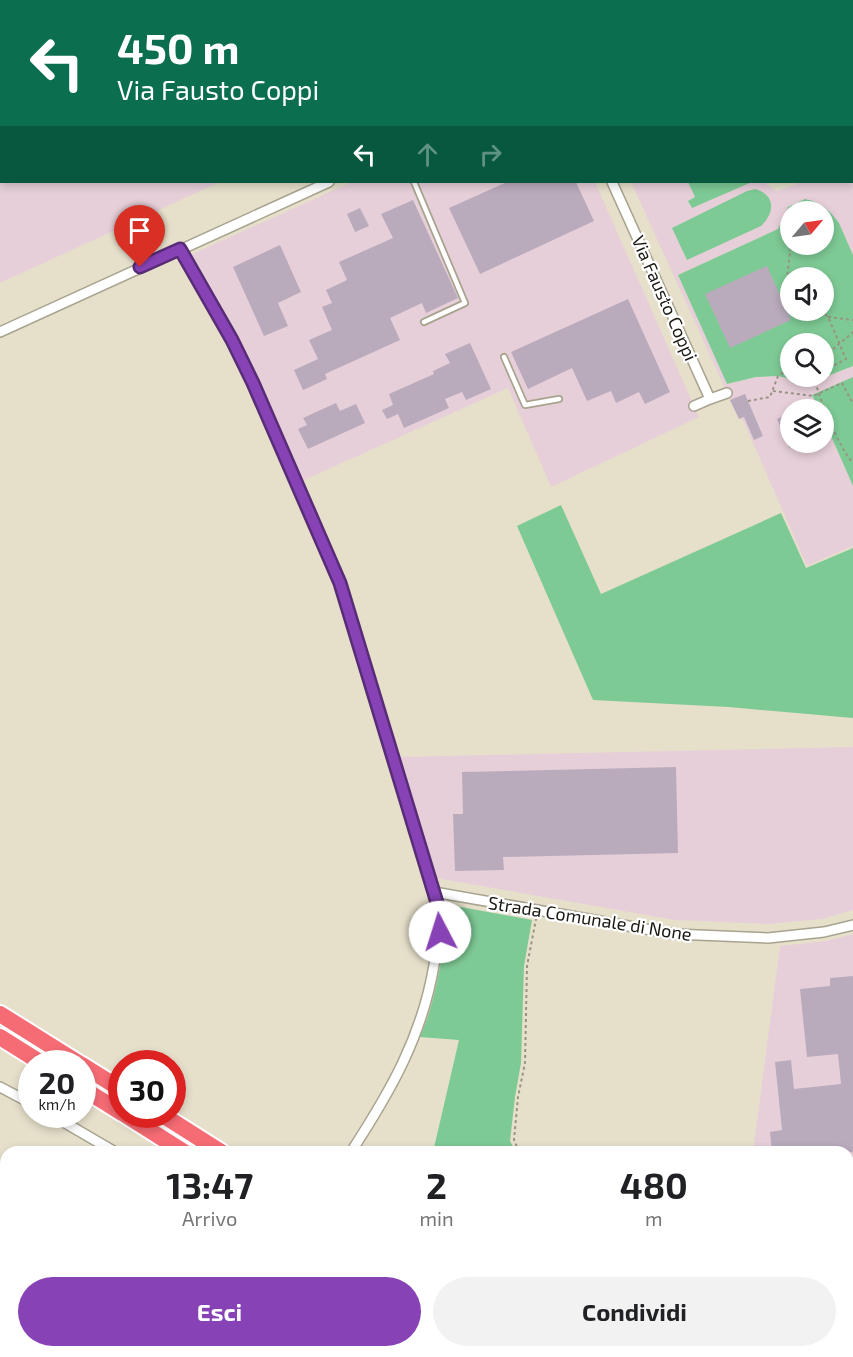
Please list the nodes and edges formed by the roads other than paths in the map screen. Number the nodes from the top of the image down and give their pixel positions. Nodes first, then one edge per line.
1 (327, 183) edge
2 (414, 183) edge
3 (612, 183) edge
4 (180, 249) junction
5 (423, 322) dead end
6 (0, 332) edge
7 (504, 357) dead end
8 (727, 393) dead end
9 (559, 399) dead end
10 (710, 399) junction
11 (694, 406) dead end
12 (434, 892) junction
13 (853, 925) edge
14 (0, 1014) edge
15 (1, 1038) edge
16 (20, 1050) edge
17 (58, 1050) edge
18 (0, 1087) edge
19 (18, 1097) edge
20 (74, 1128) edge
21 (145, 1128) edge
22 (183, 1128) edge
23 (105, 1146) edge
24 (174, 1146) edge
25 (212, 1146) edge
26 (355, 1146) edge

1 - 4 street
2 - 5 lane
3 - 10 street, Via Fausto Coppi
4 - 6 street
4 - 12 street
7 - 9 lane
8 - 10 street
10 - 11 street
12 - 13 street, Strada Comunale di None
12 - 26 street
14 - 17 highway
15 - 16 highway
18 - 19 street
20 - 23 street
21 - 24 highway
22 - 25 highway

